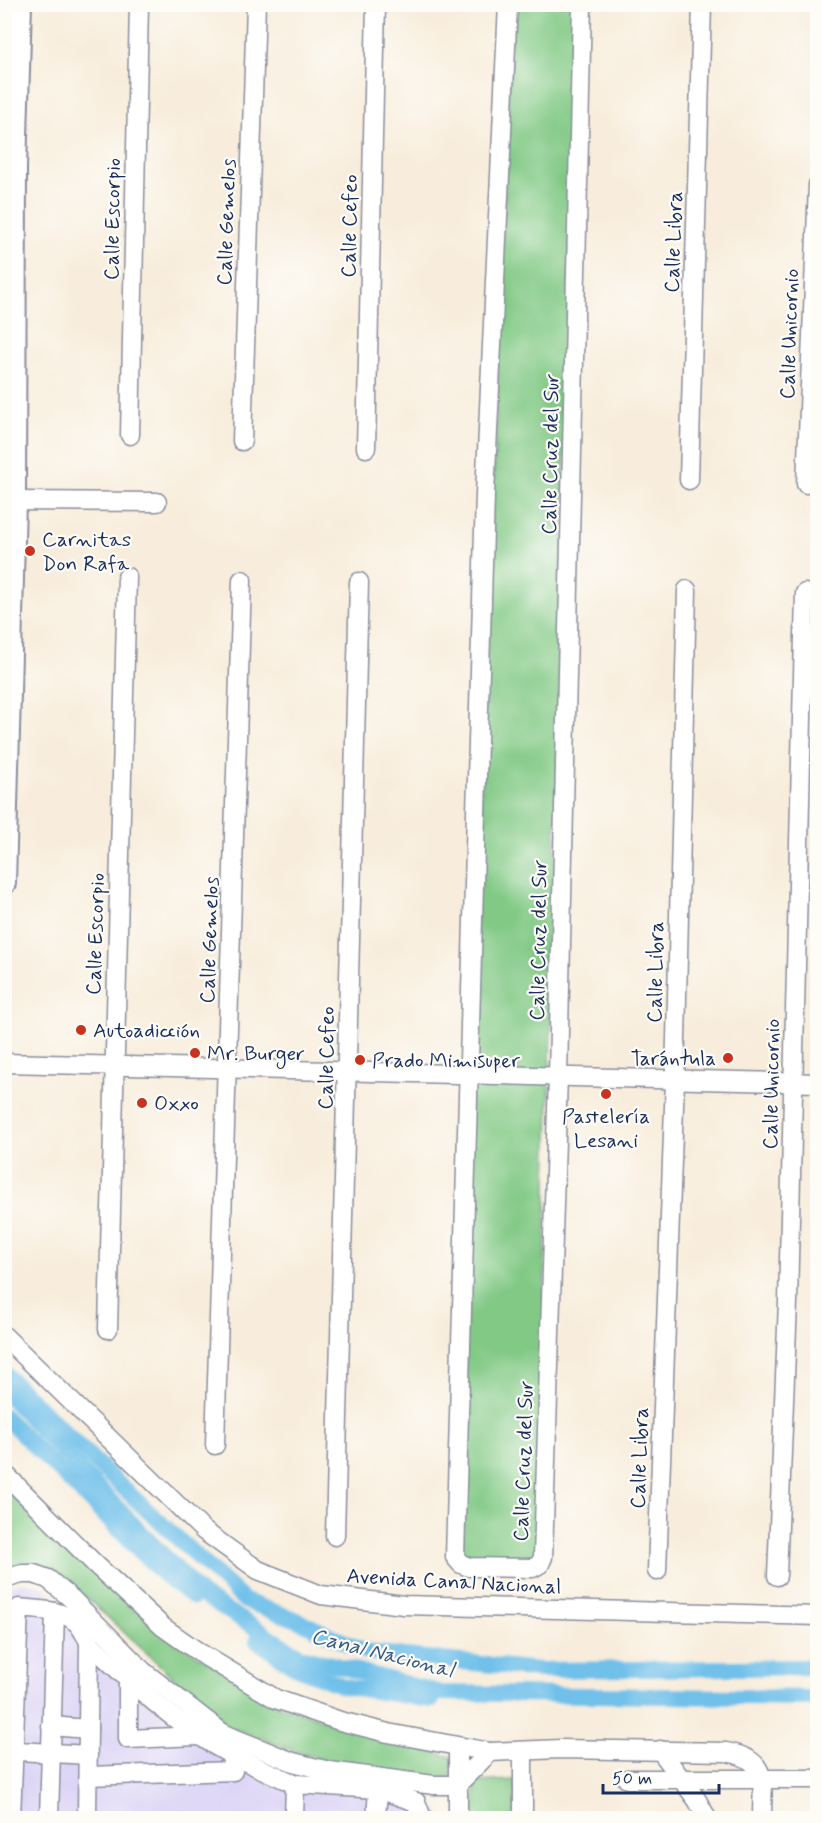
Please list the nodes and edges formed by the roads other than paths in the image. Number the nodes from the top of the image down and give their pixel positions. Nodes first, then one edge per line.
1 (20, 4) edge
2 (139, 4) edge
3 (256, 4) edge
4 (376, 4) edge
5 (508, 4) edge
6 (582, 4) edge
7 (702, 4) edge
8 (818, 186) edge
9 (130, 435) dead end
10 (242, 441) dead end
11 (366, 448) dead end
12 (689, 480) dead end
13 (806, 484) dead end
14 (14, 501) junction
15 (157, 502) dead end
16 (128, 577) dead end
17 (242, 580) dead end
18 (358, 582) dead end
19 (687, 590) dead end
20 (805, 593) dead end
21 (4, 883) edge
22 (4, 1063) edge
23 (114, 1066) junction
24 (228, 1069) junction
25 (348, 1071) junction
26 (469, 1074) junction
27 (558, 1076) junction
28 (675, 1079) junction
29 (794, 1082) junction
30 (818, 1083) edge
31 (108, 1329) dead end
32 (4, 1336) edge
33 (215, 1445) dead end
34 (4, 1473) edge
35 (335, 1536) dead end
36 (657, 1572) dead end
37 (777, 1576) dead end
38 (4, 1579) edge
39 (55, 1612) junction
40 (818, 1616) edge
41 (89, 1642) junction
42 (128, 1680) junction
43 (51, 1726) junction
44 (88, 1729) junction
45 (198, 1736) junction
46 (458, 1747) junction
47 (660, 1750) junction
48 (51, 1752) junction
49 (490, 1752) junction
50 (523, 1752) junction
51 (88, 1755) junction
52 (233, 1756) junction
53 (9, 1757) edge
54 (88, 1776) junction
55 (627, 1779) dead end
56 (762, 1779) junction
57 (818, 1779) edge
58 (681, 1780) junction
59 (295, 1784) junction
60 (457, 1785) junction
61 (378, 1789) junction
62 (11, 1818) edge
63 (49, 1818) edge
64 (87, 1818) edge
65 (294, 1818) edge
66 (376, 1818) edge
67 (423, 1818) edge
68 (458, 1818) edge
69 (523, 1818) edge
70 (707, 1818) edge
71 (762, 1818) edge

1 - 14 main road
2 - 9 street, Calle Escorpio
3 - 10 street, Calle Gemelos
4 - 11 street, Calle Cefeo
5 - 26 street, Calle Cruz del Sur
6 - 27 street, Calle Cruz del Sur
7 - 12 street, Calle Libra
8 - 13 street, Calle Unicornio
14 - 15 street
14 - 21 main road
16 - 23 street, Calle Escorpio
17 - 24 street, Calle Gemelos
18 - 25 street, Calle Cefeo
19 - 28 street, Calle Libra
20 - 29 street, Calle Unicornio
22 - 23 street
23 - 24 street
23 - 31 street, Calle Escorpio
24 - 25 street
24 - 33 street, Calle Gemelos
25 - 26 street
25 - 35 street, Calle Cefeo
26 - 27 street
26 - 27 street, Calle Cruz del Sur
27 - 28 street
28 - 29 street
28 - 36 street, Calle Libra
29 - 30 street
29 - 37 street, Calle Unicornio
32 - 40 street, Avenida Canal Nacional
34 - 46 street
38 - 60 street
39 - 41 street
39 - 43 street
39 - 53 street
41 - 42 street
41 - 44 street
42 - 45 street
42 - 45 street
43 - 44 street
43 - 48 street
44 - 51 street
45 - 52 street
46 - 49 street
46 - 60 street
47 - 50 street
47 - 56 street
47 - 58 street
48 - 51 street
48 - 53 street
48 - 63 street
49 - 50 street
49 - 60 street
50 - 69 street
51 - 54 street
52 - 54 street
52 - 59 street
53 - 62 street
54 - 64 street
55 - 58 street
56 - 57 street
56 - 58 street
56 - 71 street
58 - 70 street
59 - 61 street
59 - 65 street
60 - 68 street
61 - 66 street
61 - 67 street

